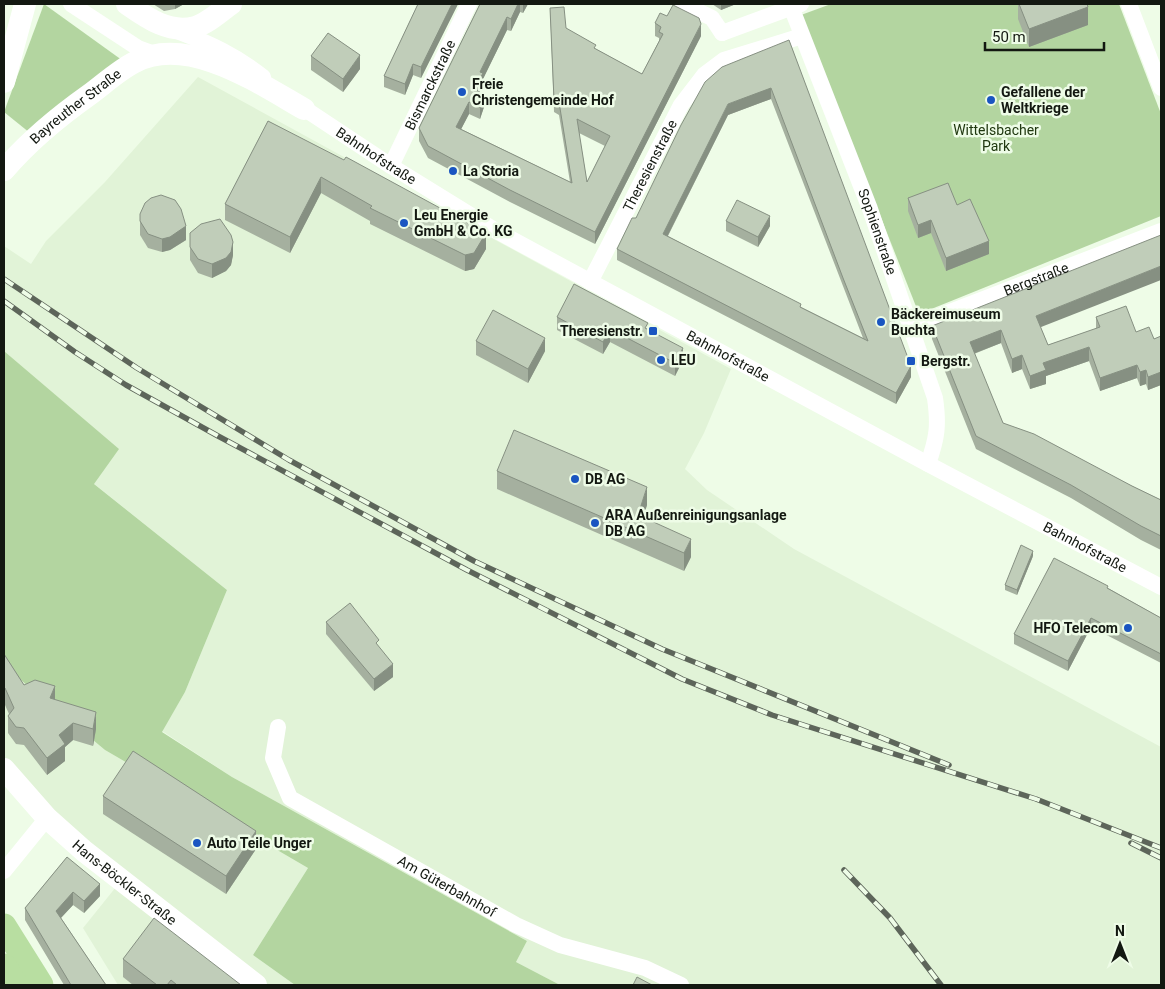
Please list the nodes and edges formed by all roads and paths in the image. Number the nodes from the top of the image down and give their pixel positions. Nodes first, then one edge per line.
1 (25, 4) edge
2 (71, 4) edge
3 (127, 4) edge
4 (231, 4) edge
5 (470, 4) edge
6 (683, 4) edge
7 (1129, 4) edge
8 (794, 5) edge
9 (163, 26) junction
10 (722, 33) junction
11 (802, 36) junction
12 (157, 55) junction
13 (724, 60) junction
14 (4, 82) edge
15 (1161, 88) edge
16 (304, 109) junction
17 (391, 166) junction
18 (4, 170) edge
19 (1161, 231) edge
20 (590, 282) junction
21 (911, 327) junction
22 (928, 464) junction
23 (1161, 587) edge
24 (278, 727) dead end
25 (4, 769) edge
26 (47, 818) junction
27 (4, 871) edge
28 (4, 926) edge
29 (4, 966) edge
30 (16, 985) edge
31 (41, 985) edge
32 (256, 985) edge
33 (681, 985) edge

1 - 14 street
2 - 12 street
3 - 9 street
4 - 9 street
5 - 17 street, Bismarckstraße
6 - 10 street
7 - 15 street
8 - 10 street
8 - 11 street, Sophienstraße
9 - 16 street, Bahnhofstraße
10 - 13 street
11 - 13 street, Theresienstraße
11 - 21 street, Sophienstraße
12 - 16 street, Bahnhofstraße
12 - 18 street, Bayreuther Straße
13 - 20 street, Theresienstraße
16 - 17 street, Bahnhofstraße
17 - 20 street, Bahnhofstraße
19 - 21 street, Bergstraße
20 - 22 street, Bahnhofstraße
21 - 22 street, Sophienstraße
22 - 23 street, Bahnhofstraße
24 - 33 street, Am Güterbahnhof
25 - 26 street, Hans-Böckler-Straße
26 - 27 street
26 - 32 street, Hans-Böckler-Straße
28 - 31 main road
29 - 30 main road

